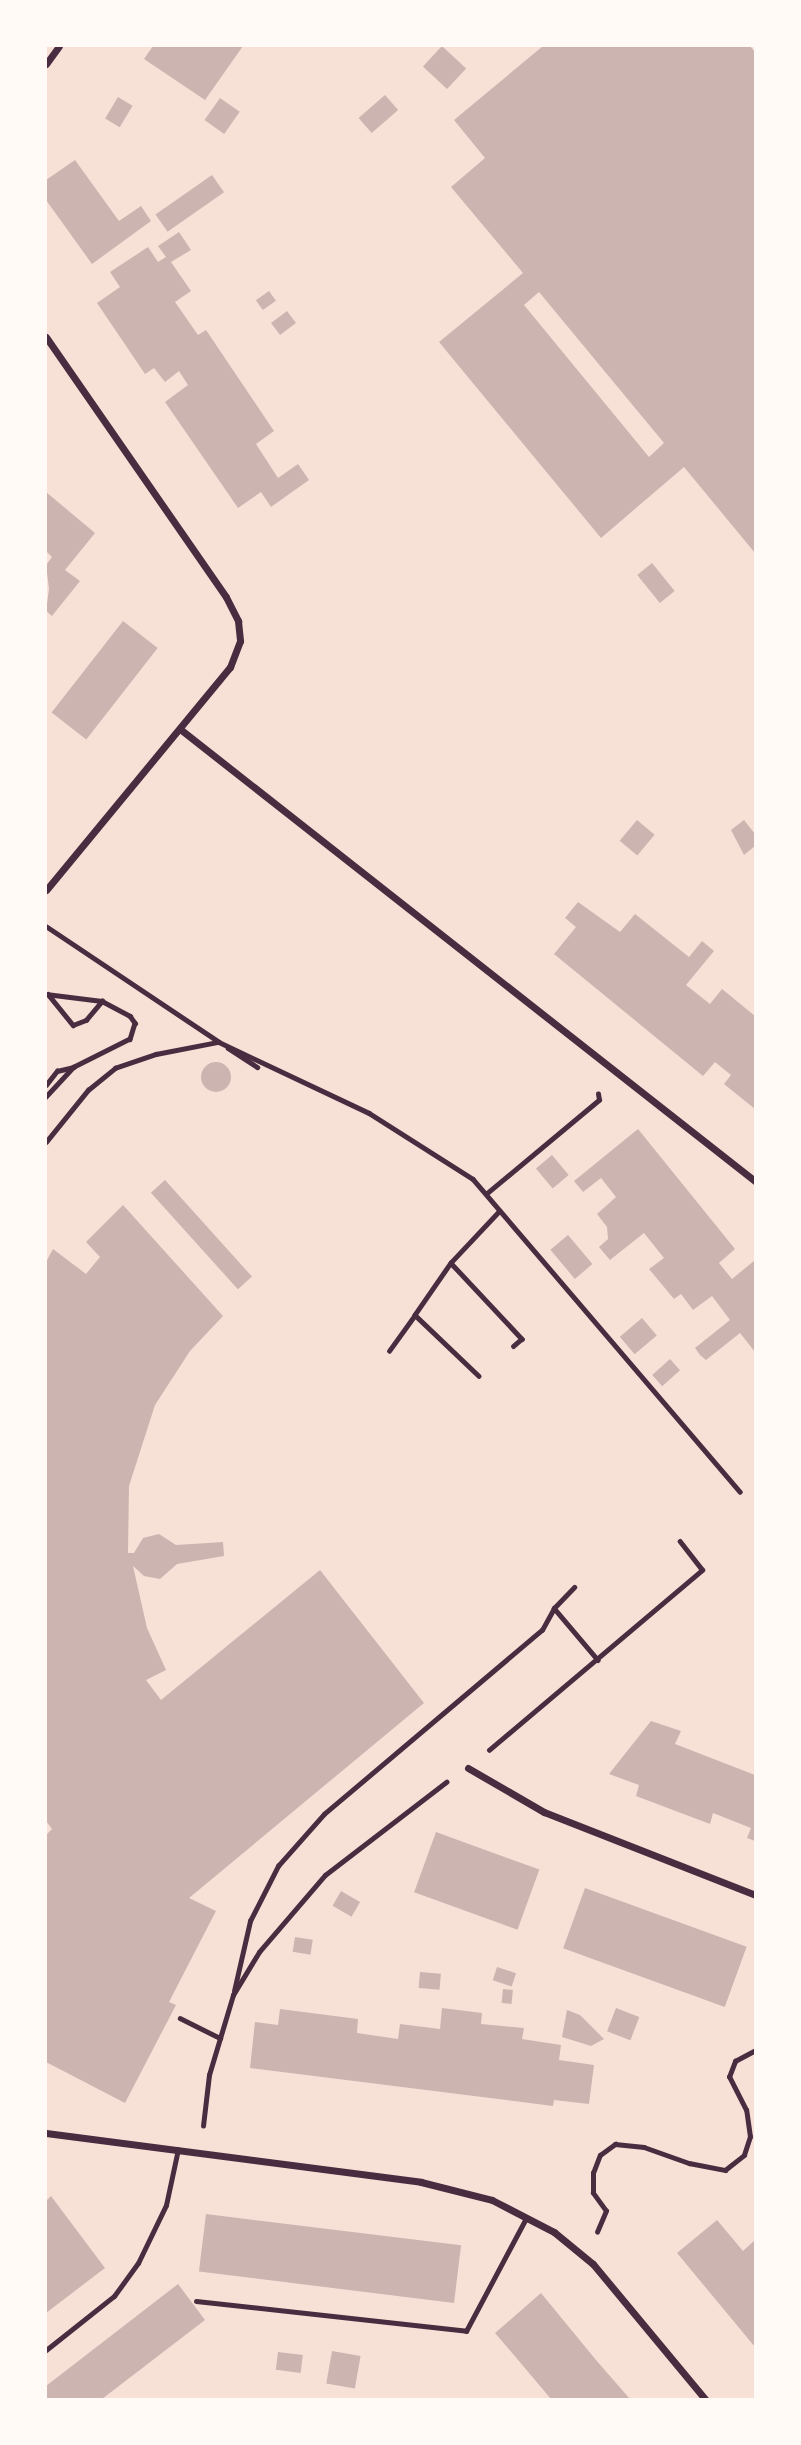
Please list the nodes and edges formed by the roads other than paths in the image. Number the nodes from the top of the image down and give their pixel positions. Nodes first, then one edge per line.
1 (58, 46) edge
2 (46, 64) edge
3 (46, 337) edge
4 (180, 729) junction
5 (46, 890) edge
6 (755, 1182) edge
7 (468, 1768) road end
8 (755, 1895) edge
9 (46, 2133) edge
10 (177, 2149) junction
11 (526, 2218) junction
12 (196, 2301) dead end
13 (46, 2350) edge
14 (706, 2399) edge

1 - 2 street
3 - 4 street
4 - 5 street
4 - 6 street
7 - 8 street
9 - 10 street
10 - 11 street
10 - 13 lane
11 - 12 lane
11 - 14 street

